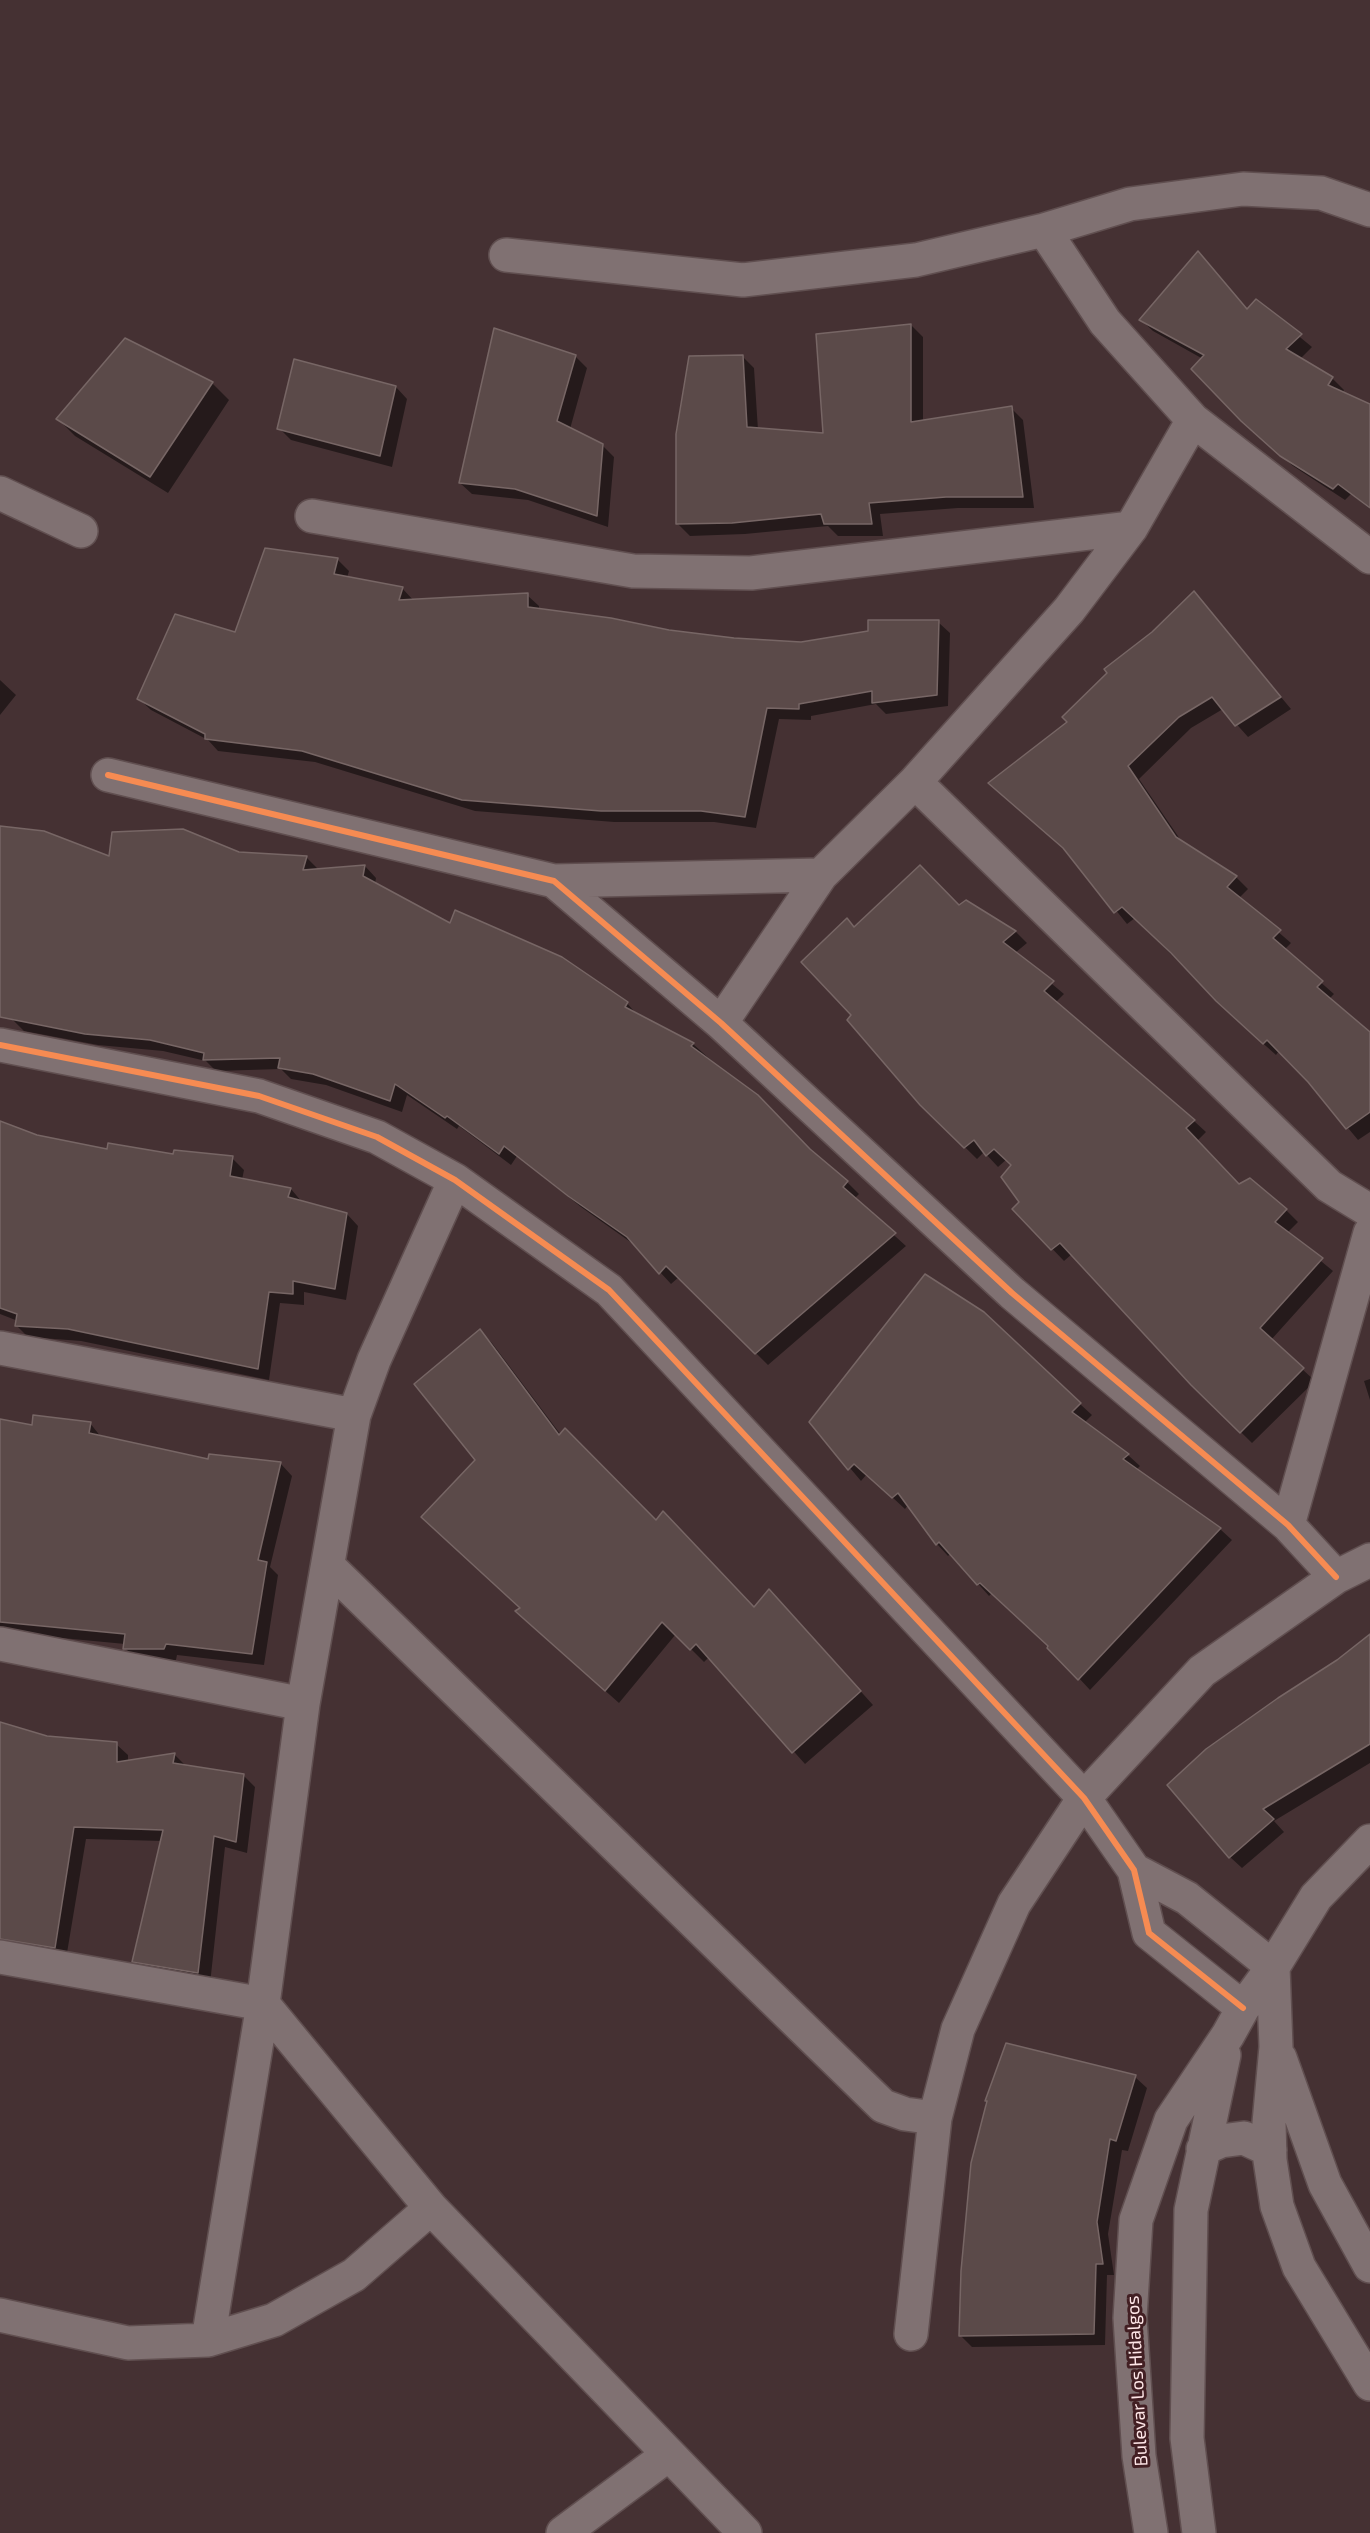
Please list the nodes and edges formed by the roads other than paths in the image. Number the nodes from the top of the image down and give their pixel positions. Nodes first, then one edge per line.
1 (1370, 210) edge
2 (1044, 230) junction
3 (506, 255) dead end
4 (1193, 420) junction
5 (0, 493) edge
6 (312, 516) dead end
7 (1131, 528) junction
8 (81, 531) dead end
9 (1370, 557) edge
10 (108, 776) dead end
11 (915, 782) junction
12 (821, 875) junction
13 (554, 881) junction
14 (721, 1023) junction
15 (0, 1045) edge
16 (455, 1180) junction
17 (1370, 1211) edge
18 (1370, 1233) edge
19 (0, 1348) edge
20 (354, 1415) junction
21 (1288, 1525) junction
22 (1370, 1560) edge
23 (329, 1567) junction
24 (1336, 1577) junction
25 (0, 1644) edge
26 (303, 1704) junction
27 (1084, 1798) junction
28 (1370, 1841) edge
29 (1134, 1870) junction
30 (0, 1957) edge
31 (1273, 1967) junction
32 (262, 2004) junction
33 (1235, 2022) junction
34 (1276, 2047) junction
35 (935, 2118) junction
36 (1203, 2149) junction
37 (1270, 2150) junction
38 (431, 2208) junction
39 (1370, 2266) edge
40 (0, 2315) edge
41 (911, 2334) dead end
42 (208, 2340) junction
43 (1370, 2384) edge
44 (668, 2455) junction
45 (563, 2533) edge
46 (745, 2533) edge
47 (1151, 2533) edge
48 (1199, 2533) edge

1 - 2 street
2 - 3 street
2 - 4 street
4 - 7 street
4 - 9 street
5 - 8 street
6 - 7 street
7 - 11 street
10 - 13 street
11 - 12 street
11 - 17 street
12 - 13 street
12 - 14 street
13 - 14 street
14 - 21 street
15 - 16 street
16 - 20 street
16 - 27 street
18 - 21 street
19 - 20 street
20 - 23 street
21 - 24 street
22 - 24 street
23 - 26 street
23 - 35 street
24 - 27 street
25 - 26 street
26 - 32 street
27 - 29 street
27 - 35 street
28 - 31 street, Bulevar Los Hidalgos
29 - 31 street
29 - 33 street
30 - 32 street
31 - 33 street, Bulevar Los Hidalgos
31 - 34 street
32 - 38 street
32 - 42 street
33 - 36 street, Bulevar Los Hidalgos
33 - 47 street, Bulevar Los Hidalgos
34 - 37 street
34 - 39 street
35 - 41 street
36 - 37 street
36 - 48 street, Bulevar Los Hidalgos
37 - 43 street
38 - 42 street
38 - 44 street
40 - 42 street
44 - 45 street
44 - 46 street

